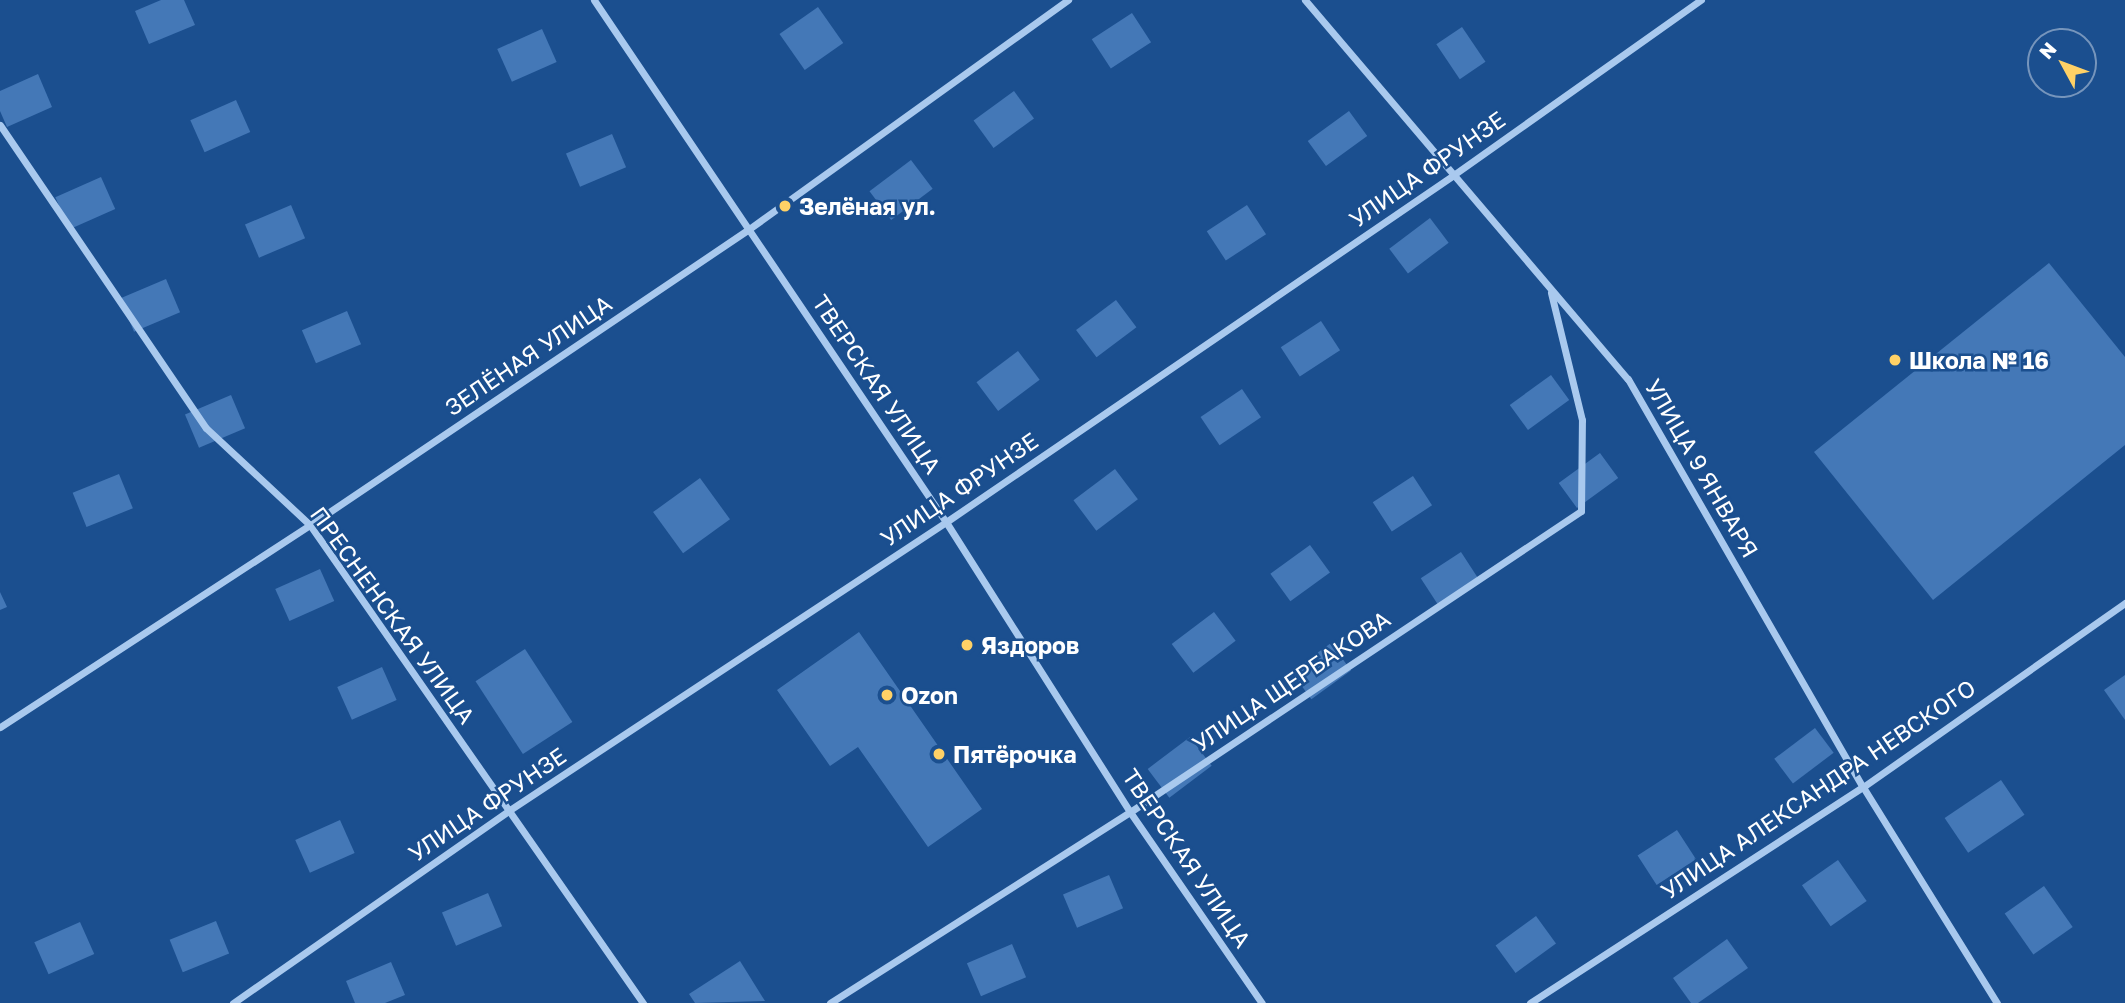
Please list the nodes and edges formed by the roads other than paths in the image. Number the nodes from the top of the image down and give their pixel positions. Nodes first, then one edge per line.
1 (594, 0) edge
2 (1068, 0) edge
3 (1306, 0) edge
4 (1701, 0) edge
5 (0, 125) edge
6 (1452, 176) junction
7 (749, 229) junction
8 (1550, 289) junction
9 (946, 522) junction
10 (310, 525) junction
11 (2125, 603) edge
12 (0, 727) edge
13 (1863, 787) junction
14 (508, 811) junction
15 (1130, 812) junction
16 (233, 1003) edge
17 (643, 1003) edge
18 (830, 1003) edge
19 (1262, 1003) edge
20 (1530, 1003) edge
21 (1997, 1003) edge

1 - 7 street, ТВЕРСКАЯ УЛИЦА
2 - 7 street, ЗЕЛЁНАЯ УЛИЦА
3 - 6 street, УЛИЦА 9 ЯНВАРЯ
4 - 6 street, УЛИЦА ФРУНЗЕ
5 - 10 street, ПРЕСНЕНСКАЯ УЛИЦА
6 - 8 street, УЛИЦА 9 ЯНВАРЯ
6 - 9 street, УЛИЦА ФРУНЗЕ
7 - 9 street, ТВЕРСКАЯ УЛИЦА
7 - 10 street, ЗЕЛЁНАЯ УЛИЦА
8 - 13 street, УЛИЦА 9 ЯНВАРЯ
8 - 15 street, УЛИЦА ЩЕРБАКОВА
9 - 14 street, УЛИЦА ФРУНЗЕ
9 - 15 street, ТВЕРСКАЯ УЛИЦА
10 - 12 street, ЗЕЛЁНАЯ УЛИЦА
10 - 14 street, ПРЕСНЕНСКАЯ УЛИЦА
11 - 13 street, УЛИЦА АЛЕКСАНДРА НЕВСКОГО
13 - 20 street, УЛИЦА АЛЕКСАНДРА НЕВСКОГО
13 - 21 street, УЛИЦА 9 ЯНВАРЯ
14 - 16 street, УЛИЦА ФРУНЗЕ
14 - 17 street, ПРЕСНЕНСКАЯ УЛИЦА
15 - 18 street, УЛИЦА ЩЕРБАКОВА
15 - 19 street, ТВЕРСКАЯ УЛИЦА

